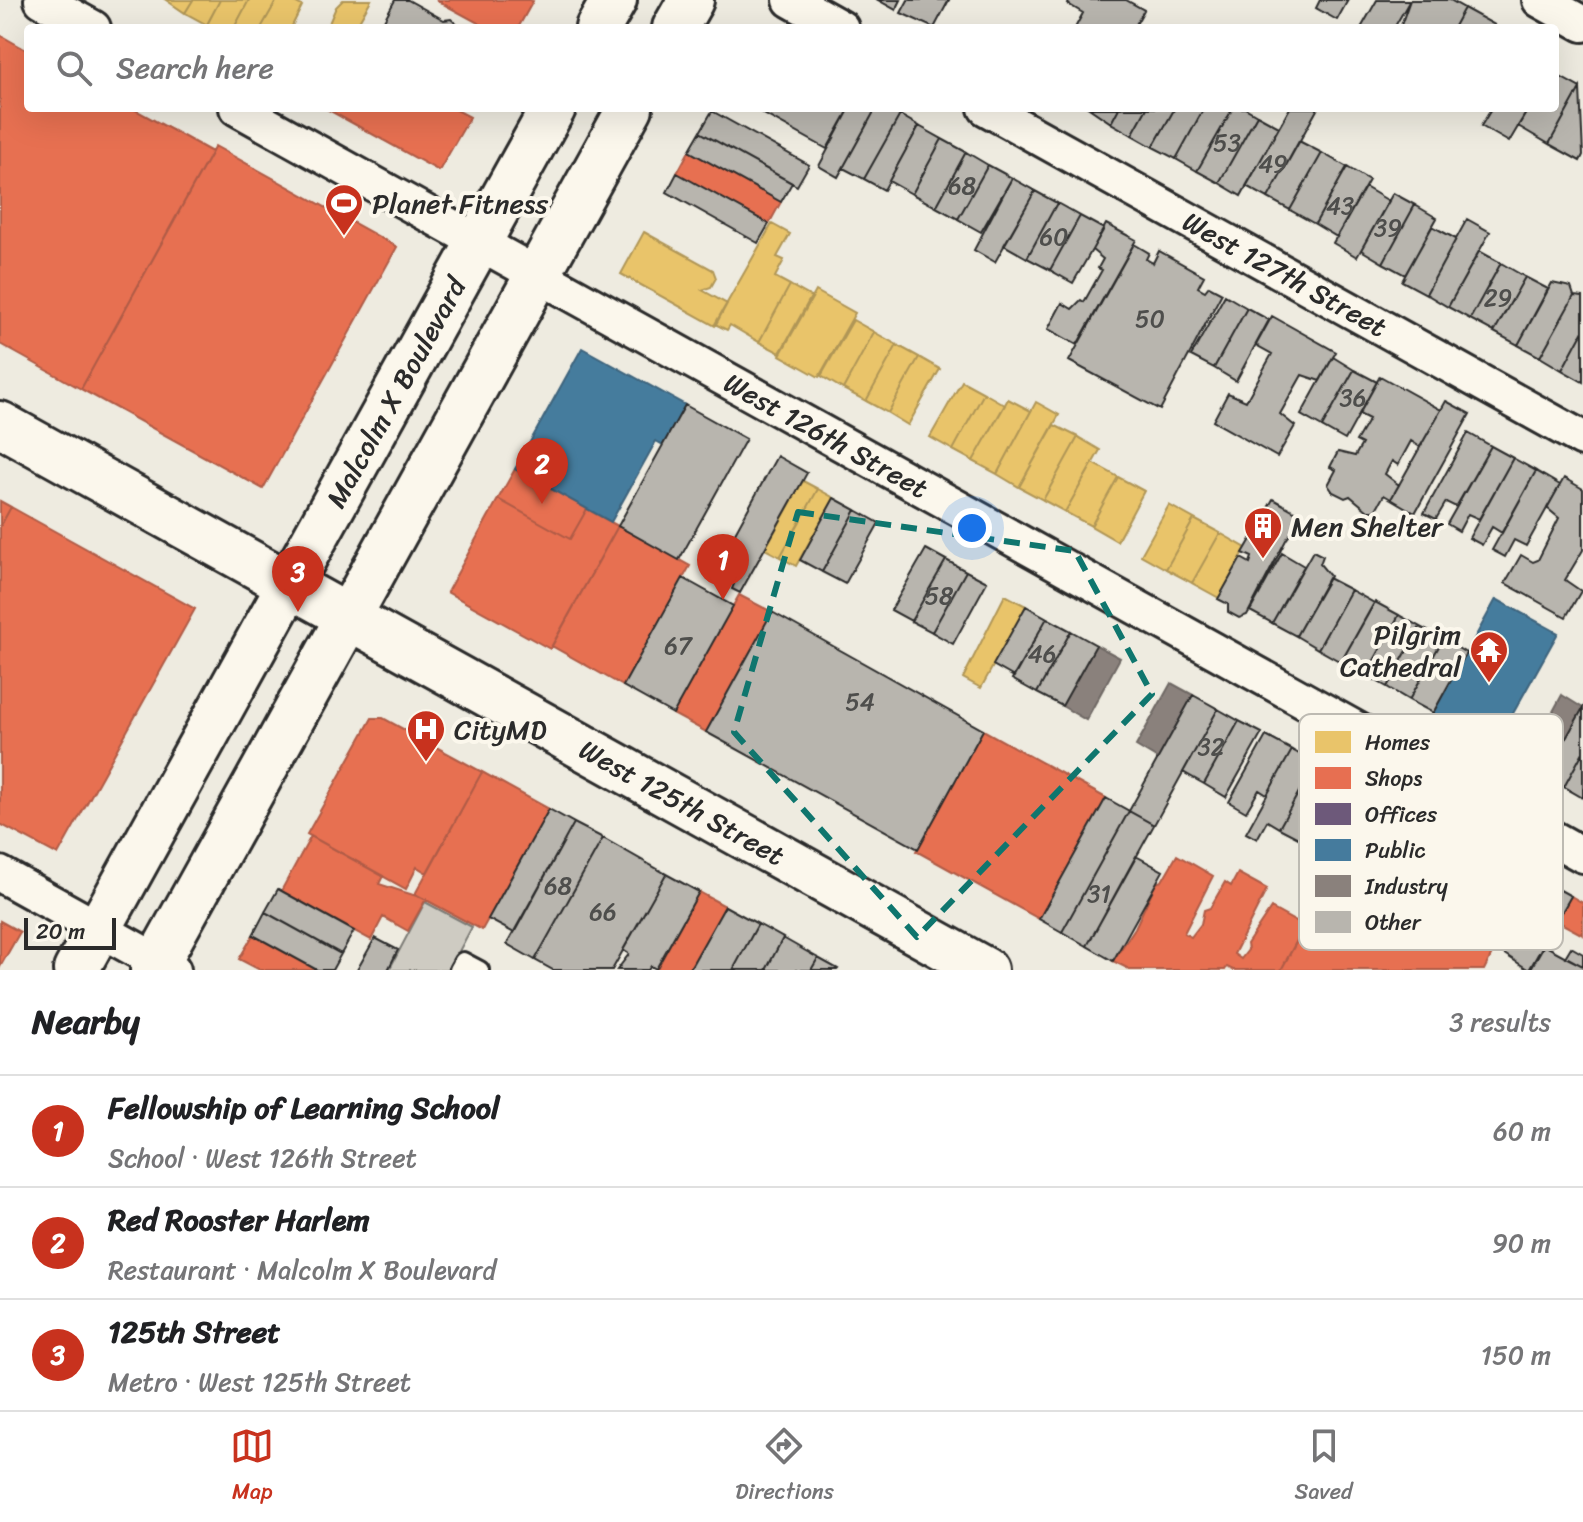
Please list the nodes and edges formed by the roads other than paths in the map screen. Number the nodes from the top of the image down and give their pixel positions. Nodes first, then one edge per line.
1 (42, 0) edge
2 (614, 0) edge
3 (691, 0) edge
4 (791, 0) edge
5 (1540, 0) edge
6 (86, 24) edge
7 (600, 24) edge
8 (677, 24) edge
9 (834, 24) edge
10 (1583, 24) edge
11 (244, 112) edge
12 (551, 112) edge
13 (628, 112) edge
14 (993, 112) edge
15 (478, 242) junction
16 (536, 273) junction
17 (0, 424) edge
18 (1583, 439) edge
19 (287, 583) junction
20 (348, 616) junction
21 (1329, 714) edge
22 (1563, 844) edge
23 (1583, 855) edge
24 (0, 874) edge
25 (99, 929) junction
26 (161, 967) edge
27 (76, 970) edge
28 (458, 970) edge
29 (480, 970) edge
30 (985, 970) edge

1 - 6 street
2 - 7 main road
3 - 8 main road
4 - 9 street
5 - 10 street
11 - 15 street, West 126th Street
12 - 15 main road, Malcolm X Boulevard
13 - 16 main road
14 - 18 street, West 127th Street
15 - 16 street, West 126th Street
15 - 19 main road, Malcolm X Boulevard
16 - 20 main road
16 - 21 street, West 126th Street
17 - 19 main road, West 125th Street
19 - 20 main road, West 125th Street
19 - 25 main road, Malcolm X Boulevard
20 - 26 main road
20 - 30 main road, West 125th Street
22 - 23 street, West 126th Street
24 - 25 street
25 - 26 street
25 - 27 main road, Malcolm X Boulevard
28 - 29 lane

